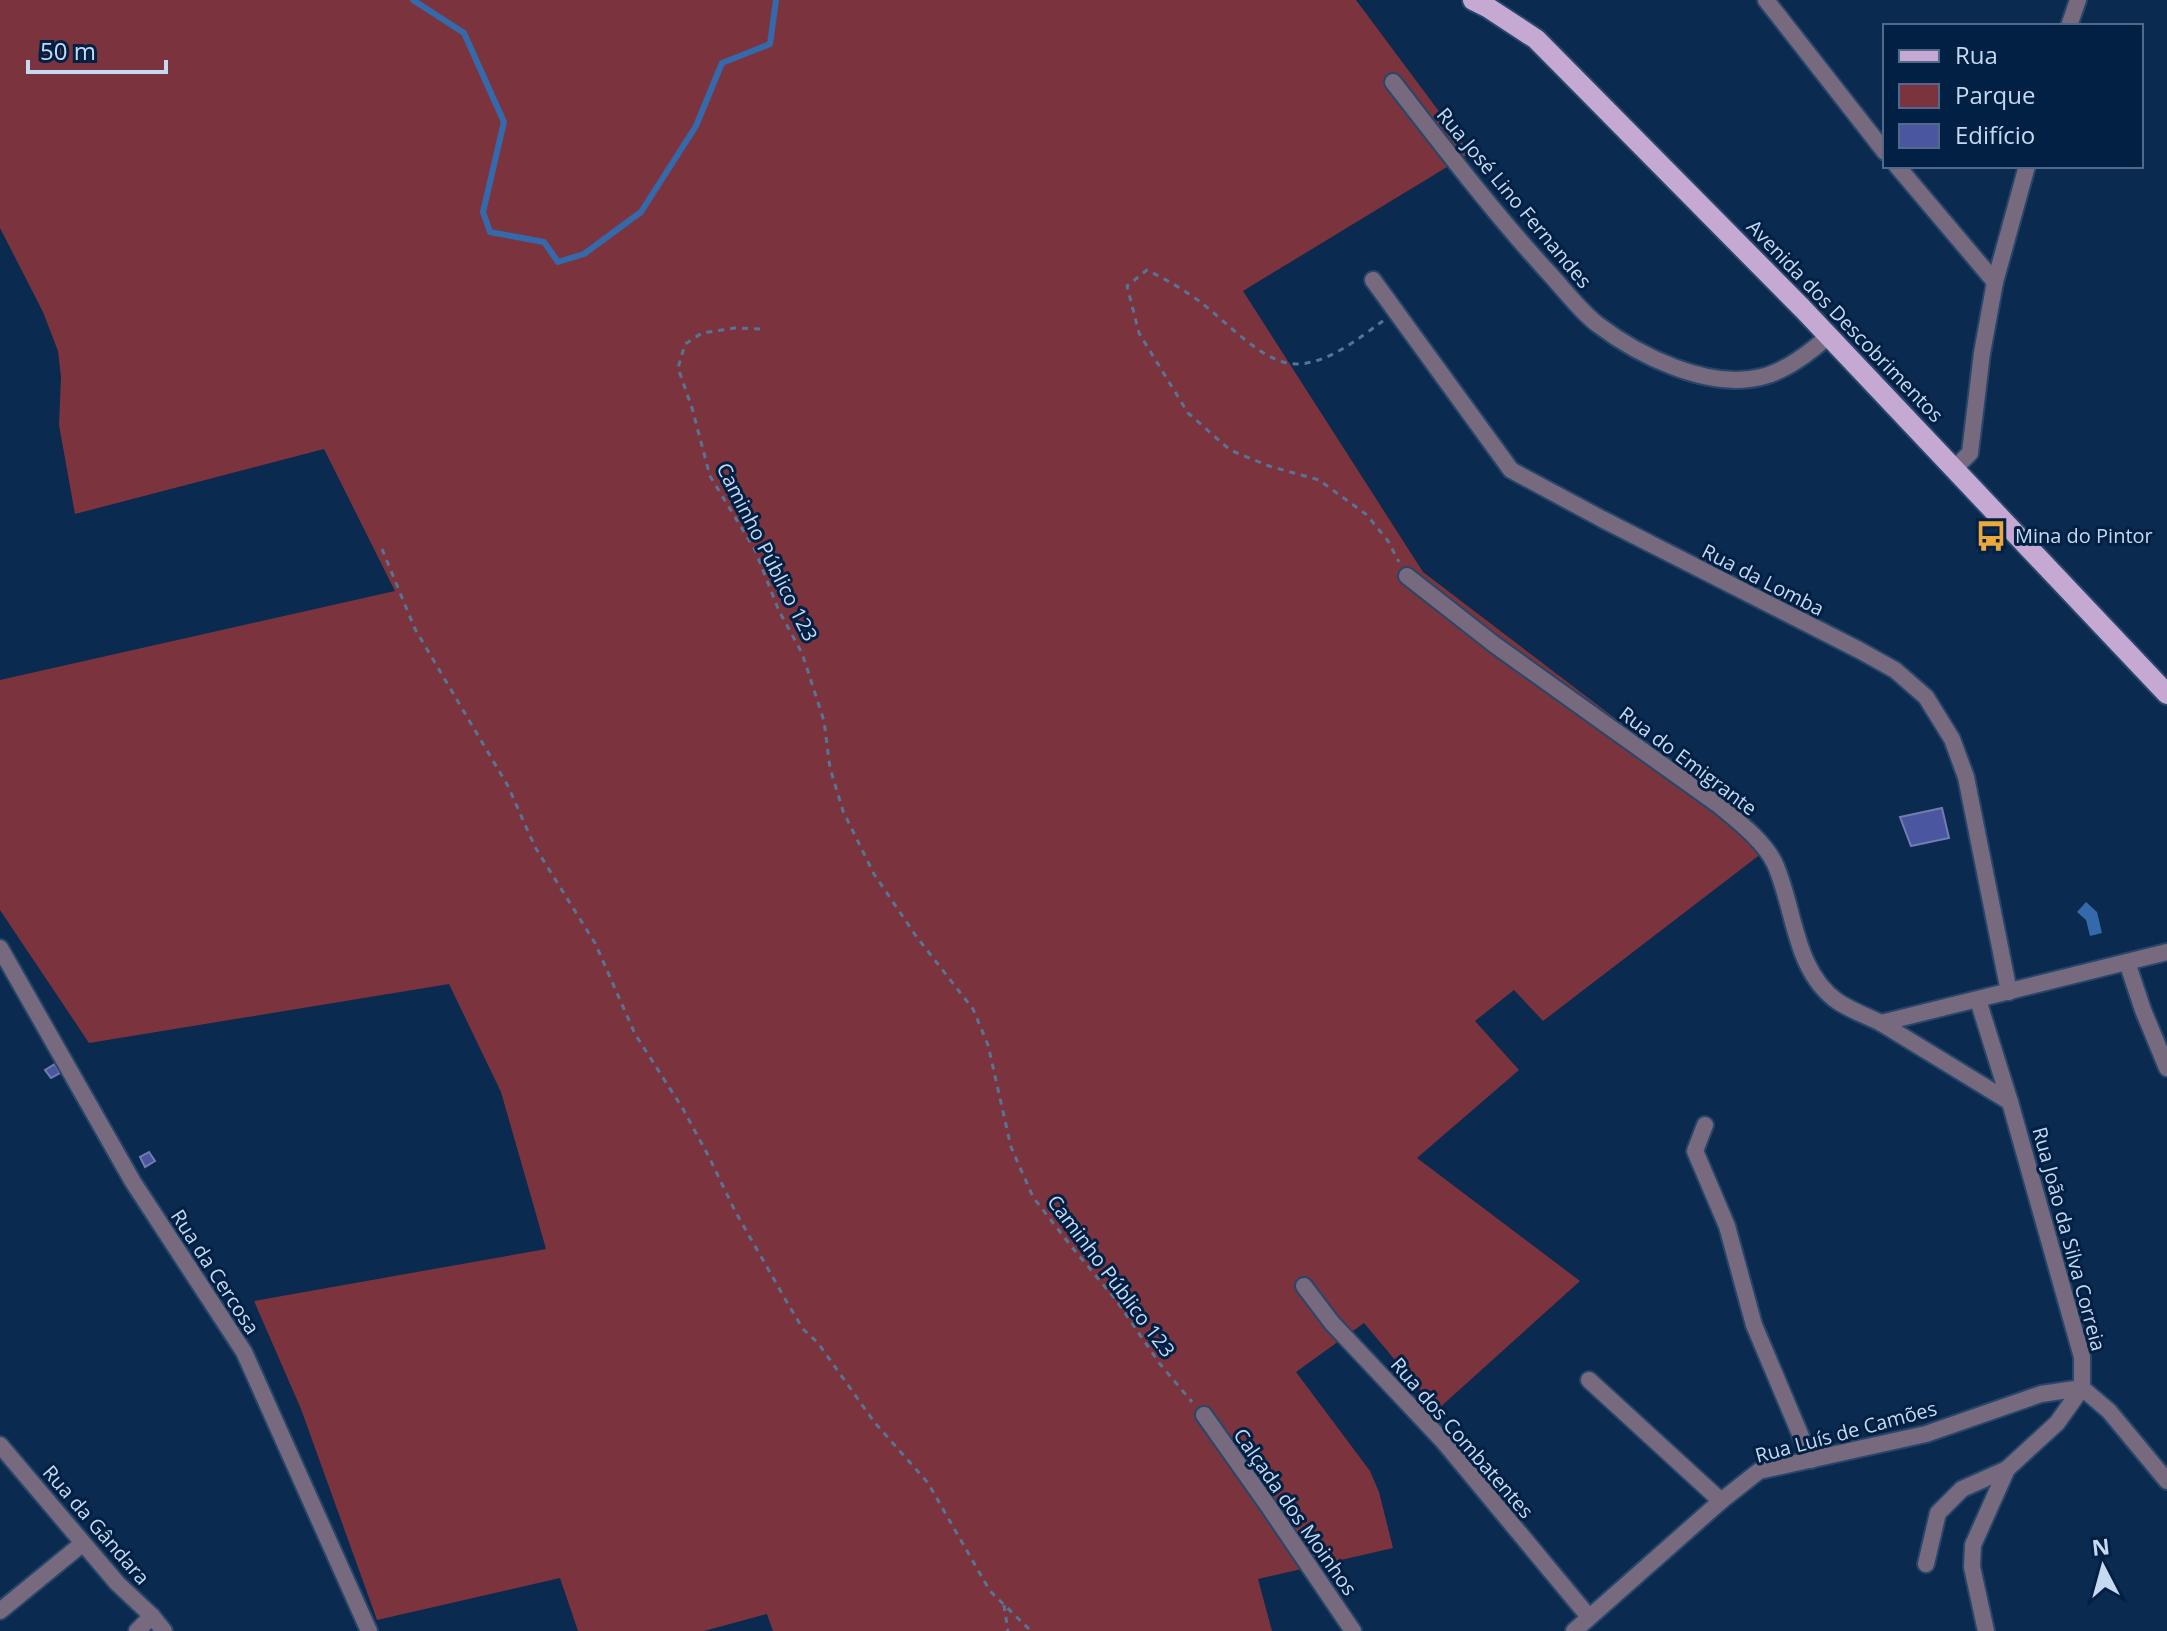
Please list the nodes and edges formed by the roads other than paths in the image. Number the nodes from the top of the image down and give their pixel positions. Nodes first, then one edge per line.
1 (1473, 0) edge
2 (1766, 0) edge
3 (2078, 0) edge
4 (2070, 24) edge
5 (1393, 82) dead end
6 (1883, 149) edge
7 (1899, 168) edge
8 (2026, 168) edge
9 (1373, 280) dead end
10 (1995, 282) junction
11 (1828, 336) junction
12 (1954, 469) junction
13 (1407, 576) road end
14 (2167, 694) edge
15 (0, 948) edge
16 (2167, 952) edge
17 (2127, 962) junction
18 (2009, 992) junction
19 (1978, 1000) junction
20 (1881, 1023) junction
21 (2167, 1068) edge
22 (2010, 1102) junction
23 (1705, 1125) dead end
24 (1304, 1286) dead end
25 (1589, 1380) dead end
26 (2082, 1388) junction
27 (1204, 1415) road end
28 (0, 1445) edge
29 (1811, 1460) junction
30 (2007, 1469) junction
31 (2167, 1481) edge
32 (1721, 1501) junction
33 (82, 1544) junction
34 (1926, 1564) dead end
35 (0, 1611) edge
36 (152, 1616) junction
37 (1589, 1617) junction
38 (137, 1631) edge
39 (164, 1631) edge
40 (369, 1631) edge
41 (1353, 1631) edge
42 (1574, 1631) edge
43 (1986, 1631) edge

1 - 11 main road, Avenida dos Descobrimentos
2 - 6 street
3 - 4 street
5 - 11 street, Rua José Lino Fernandes
7 - 10 street
8 - 10 street
9 - 18 street, Rua da Lomba
10 - 12 street
11 - 12 main road, Avenida dos Descobrimentos
12 - 14 main road, Avenida dos Descobrimentos
13 - 20 street, Rua do Emigrante
15 - 40 street, Rua da Cercosa
16 - 17 street
17 - 18 street
17 - 21 street
18 - 19 street
19 - 20 street
19 - 22 street, Rua João da Silva Correia
20 - 22 street, Rua do Emigrante
22 - 26 street, Rua João da Silva Correia
23 - 29 street
24 - 37 street, Rua dos Combatentes
25 - 32 street
26 - 29 street, Rua Luís de Camões
26 - 30 street
26 - 31 street
27 - 41 street, Calçada dos Moinhos
28 - 33 street, Rua da Gândara
29 - 32 street, Rua Luís de Camões
30 - 34 street
30 - 43 street
32 - 37 street, Rua Luís de Camões
33 - 35 street
33 - 36 street, Rua da Gândara
36 - 38 street
36 - 39 street, Rua da Gândara
37 - 42 street, Rua Luís de Camões

